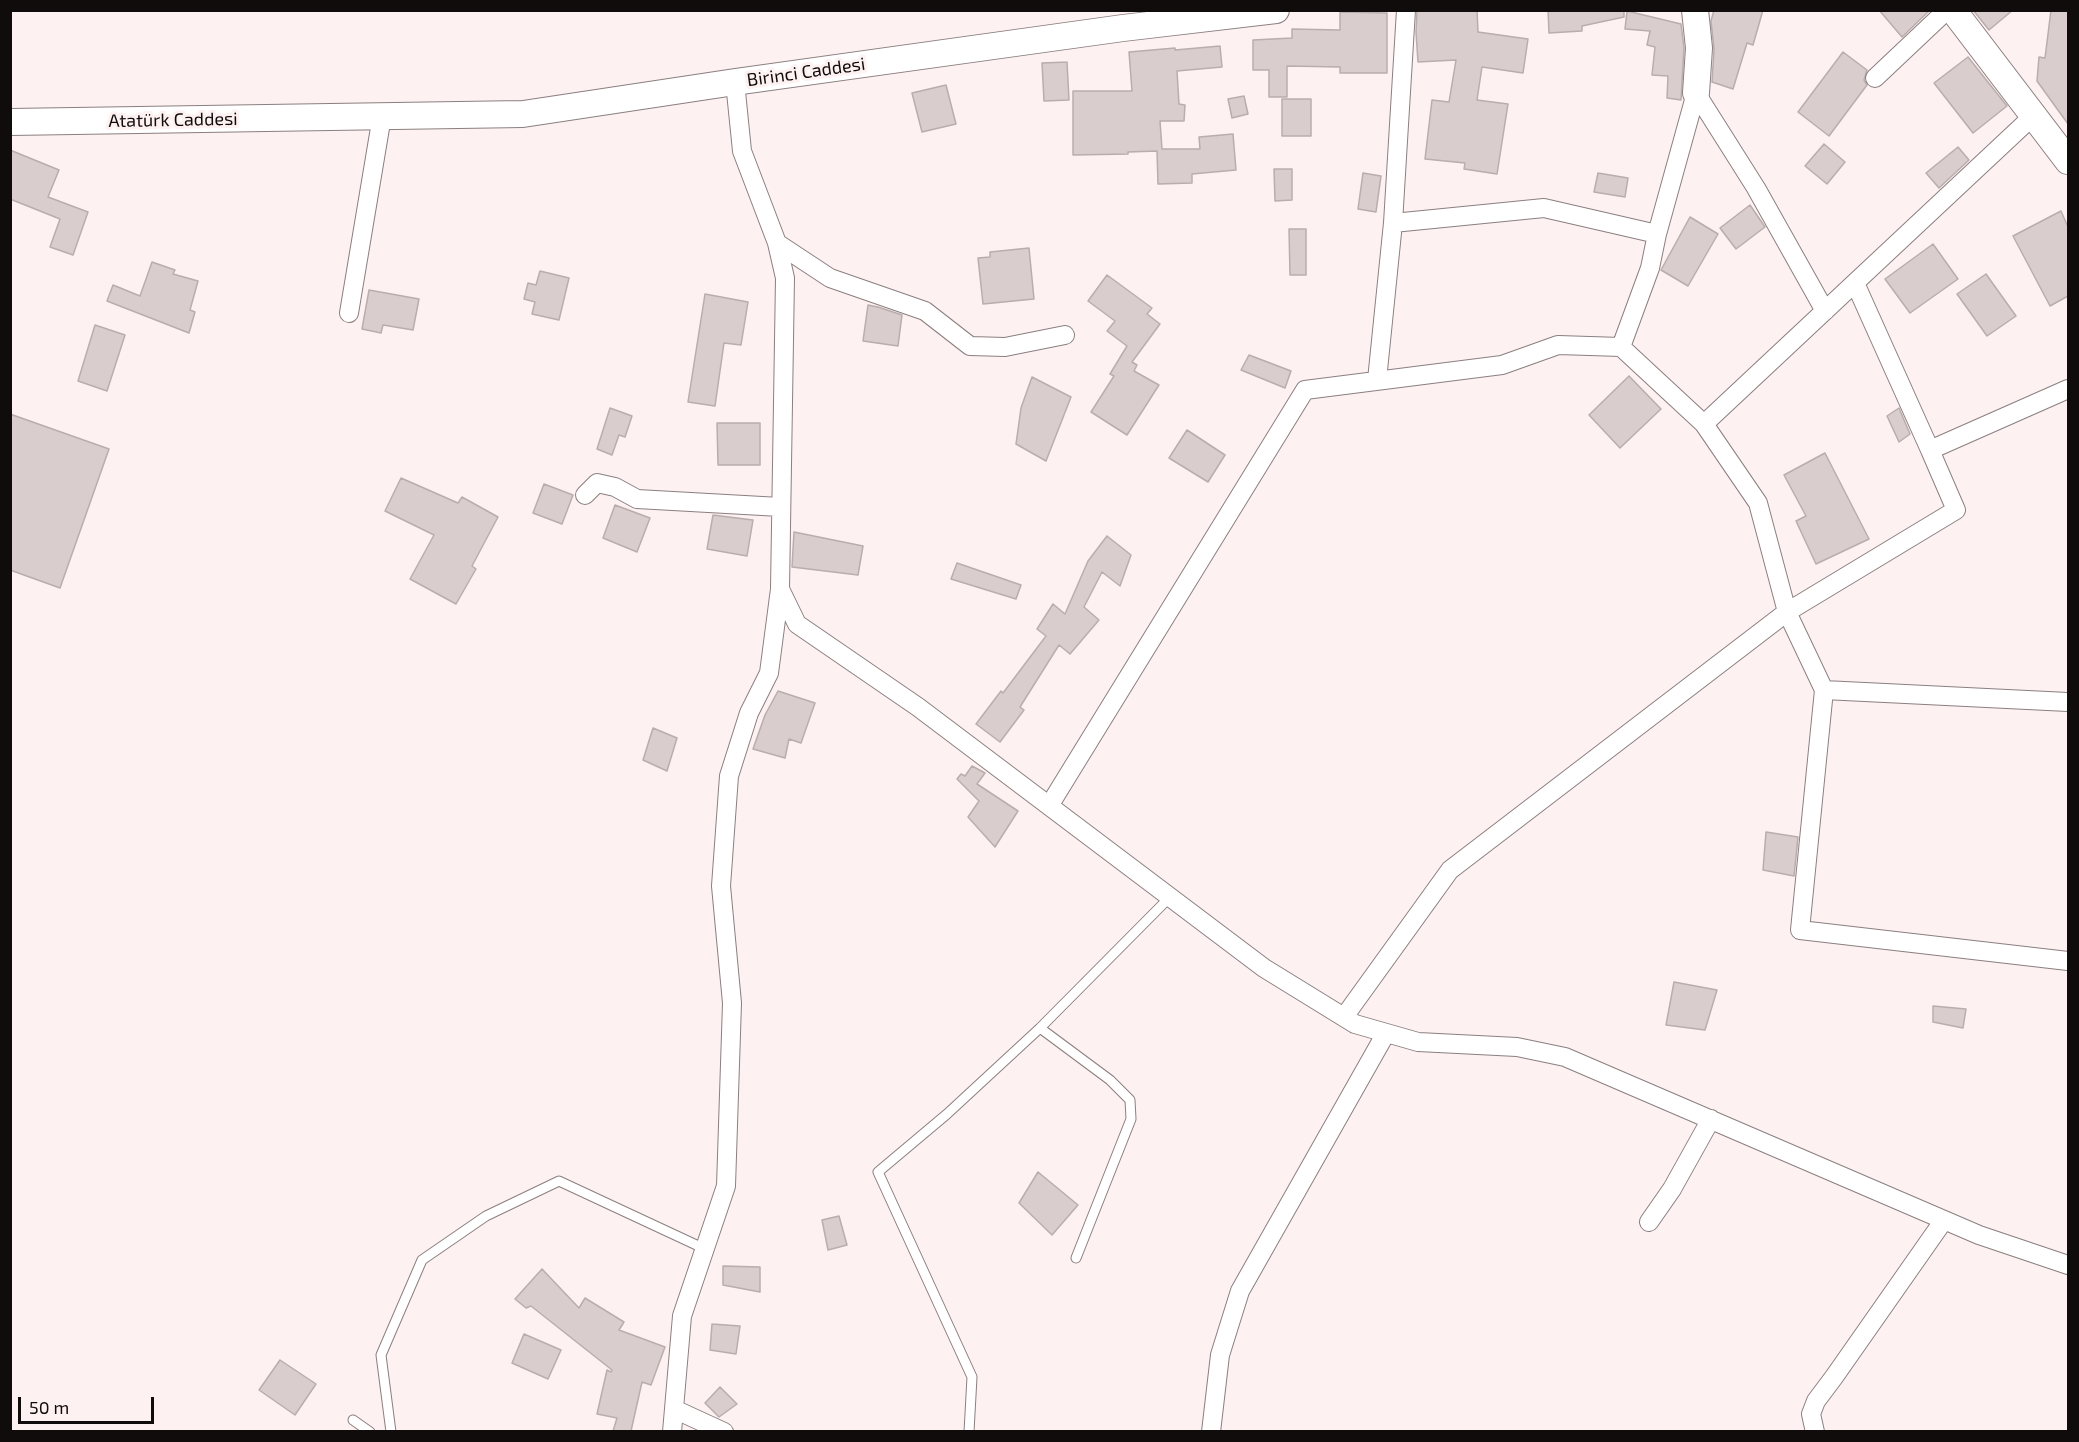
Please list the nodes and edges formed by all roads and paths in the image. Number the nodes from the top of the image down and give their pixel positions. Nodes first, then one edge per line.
1 (1276, 10) edge
2 (1406, 10) edge
3 (1695, 10) edge
4 (1947, 10) edge
5 (1953, 10) edge
6 (1875, 78) dead end
7 (735, 82) junction
8 (1696, 93) junction
9 (382, 116) junction
10 (2033, 116) junction
11 (335, 117) joint
12 (10, 122) edge
13 (2068, 161) edge
14 (1393, 223) junction
15 (1657, 234) junction
16 (777, 243) junction
17 (1855, 283) junction
18 (1825, 311) junction
19 (349, 313) dead end
20 (1065, 335) dead end
21 (1621, 347) junction
22 (1377, 380) junction
23 (2068, 389) edge
24 (1704, 424) junction
25 (1930, 450) junction
26 (585, 495) dead end
27 (780, 507) junction
28 (780, 589) junction
29 (1787, 612) junction
30 (1824, 690) junction
31 (2068, 702) edge
32 (1049, 806) junction
33 (1170, 897) junction
34 (2068, 962) edge
35 (1344, 1017) junction
36 (1040, 1028) junction
37 (1386, 1033) junction
38 (1711, 1119) junction
39 (1944, 1220) junction
40 (1649, 1222) dead end
41 (705, 1249) junction
42 (1076, 1258) dead end
43 (2068, 1265) edge
44 (674, 1409) junction
45 (353, 1420) dead end
46 (370, 1431) edge
47 (391, 1431) edge
48 (672, 1431) edge
49 (724, 1431) edge
50 (969, 1431) edge
51 (1211, 1431) edge
52 (1815, 1431) edge

1 - 7 street, Birinci Caddesi
2 - 14 street
3 - 8 street
4 - 6 street
5 - 10 street
7 - 9 street, Birinci Caddesi
7 - 16 street
8 - 15 street
8 - 18 street
9 - 11 street, Birinci Caddesi
9 - 19 street
10 - 13 street
10 - 17 street
11 - 12 street, Atatürk Caddesi
14 - 15 street
14 - 22 street
15 - 21 street
16 - 20 street
16 - 27 street
17 - 18 street
17 - 25 street
18 - 24 street
21 - 22 street
21 - 24 street
22 - 32 street
23 - 25 street
24 - 29 street
25 - 29 street
26 - 27 street
27 - 28 street
28 - 32 street
28 - 41 street
29 - 30 street
29 - 35 street
30 - 31 street
30 - 34 street
32 - 33 street
33 - 35 street
33 - 36 lane
35 - 37 street
36 - 42 lane
36 - 50 lane
37 - 38 street
37 - 51 street
38 - 39 street
38 - 40 street
39 - 43 street
39 - 52 street
41 - 44 street
41 - 47 lane
44 - 48 street
44 - 49 street
45 - 46 lane

